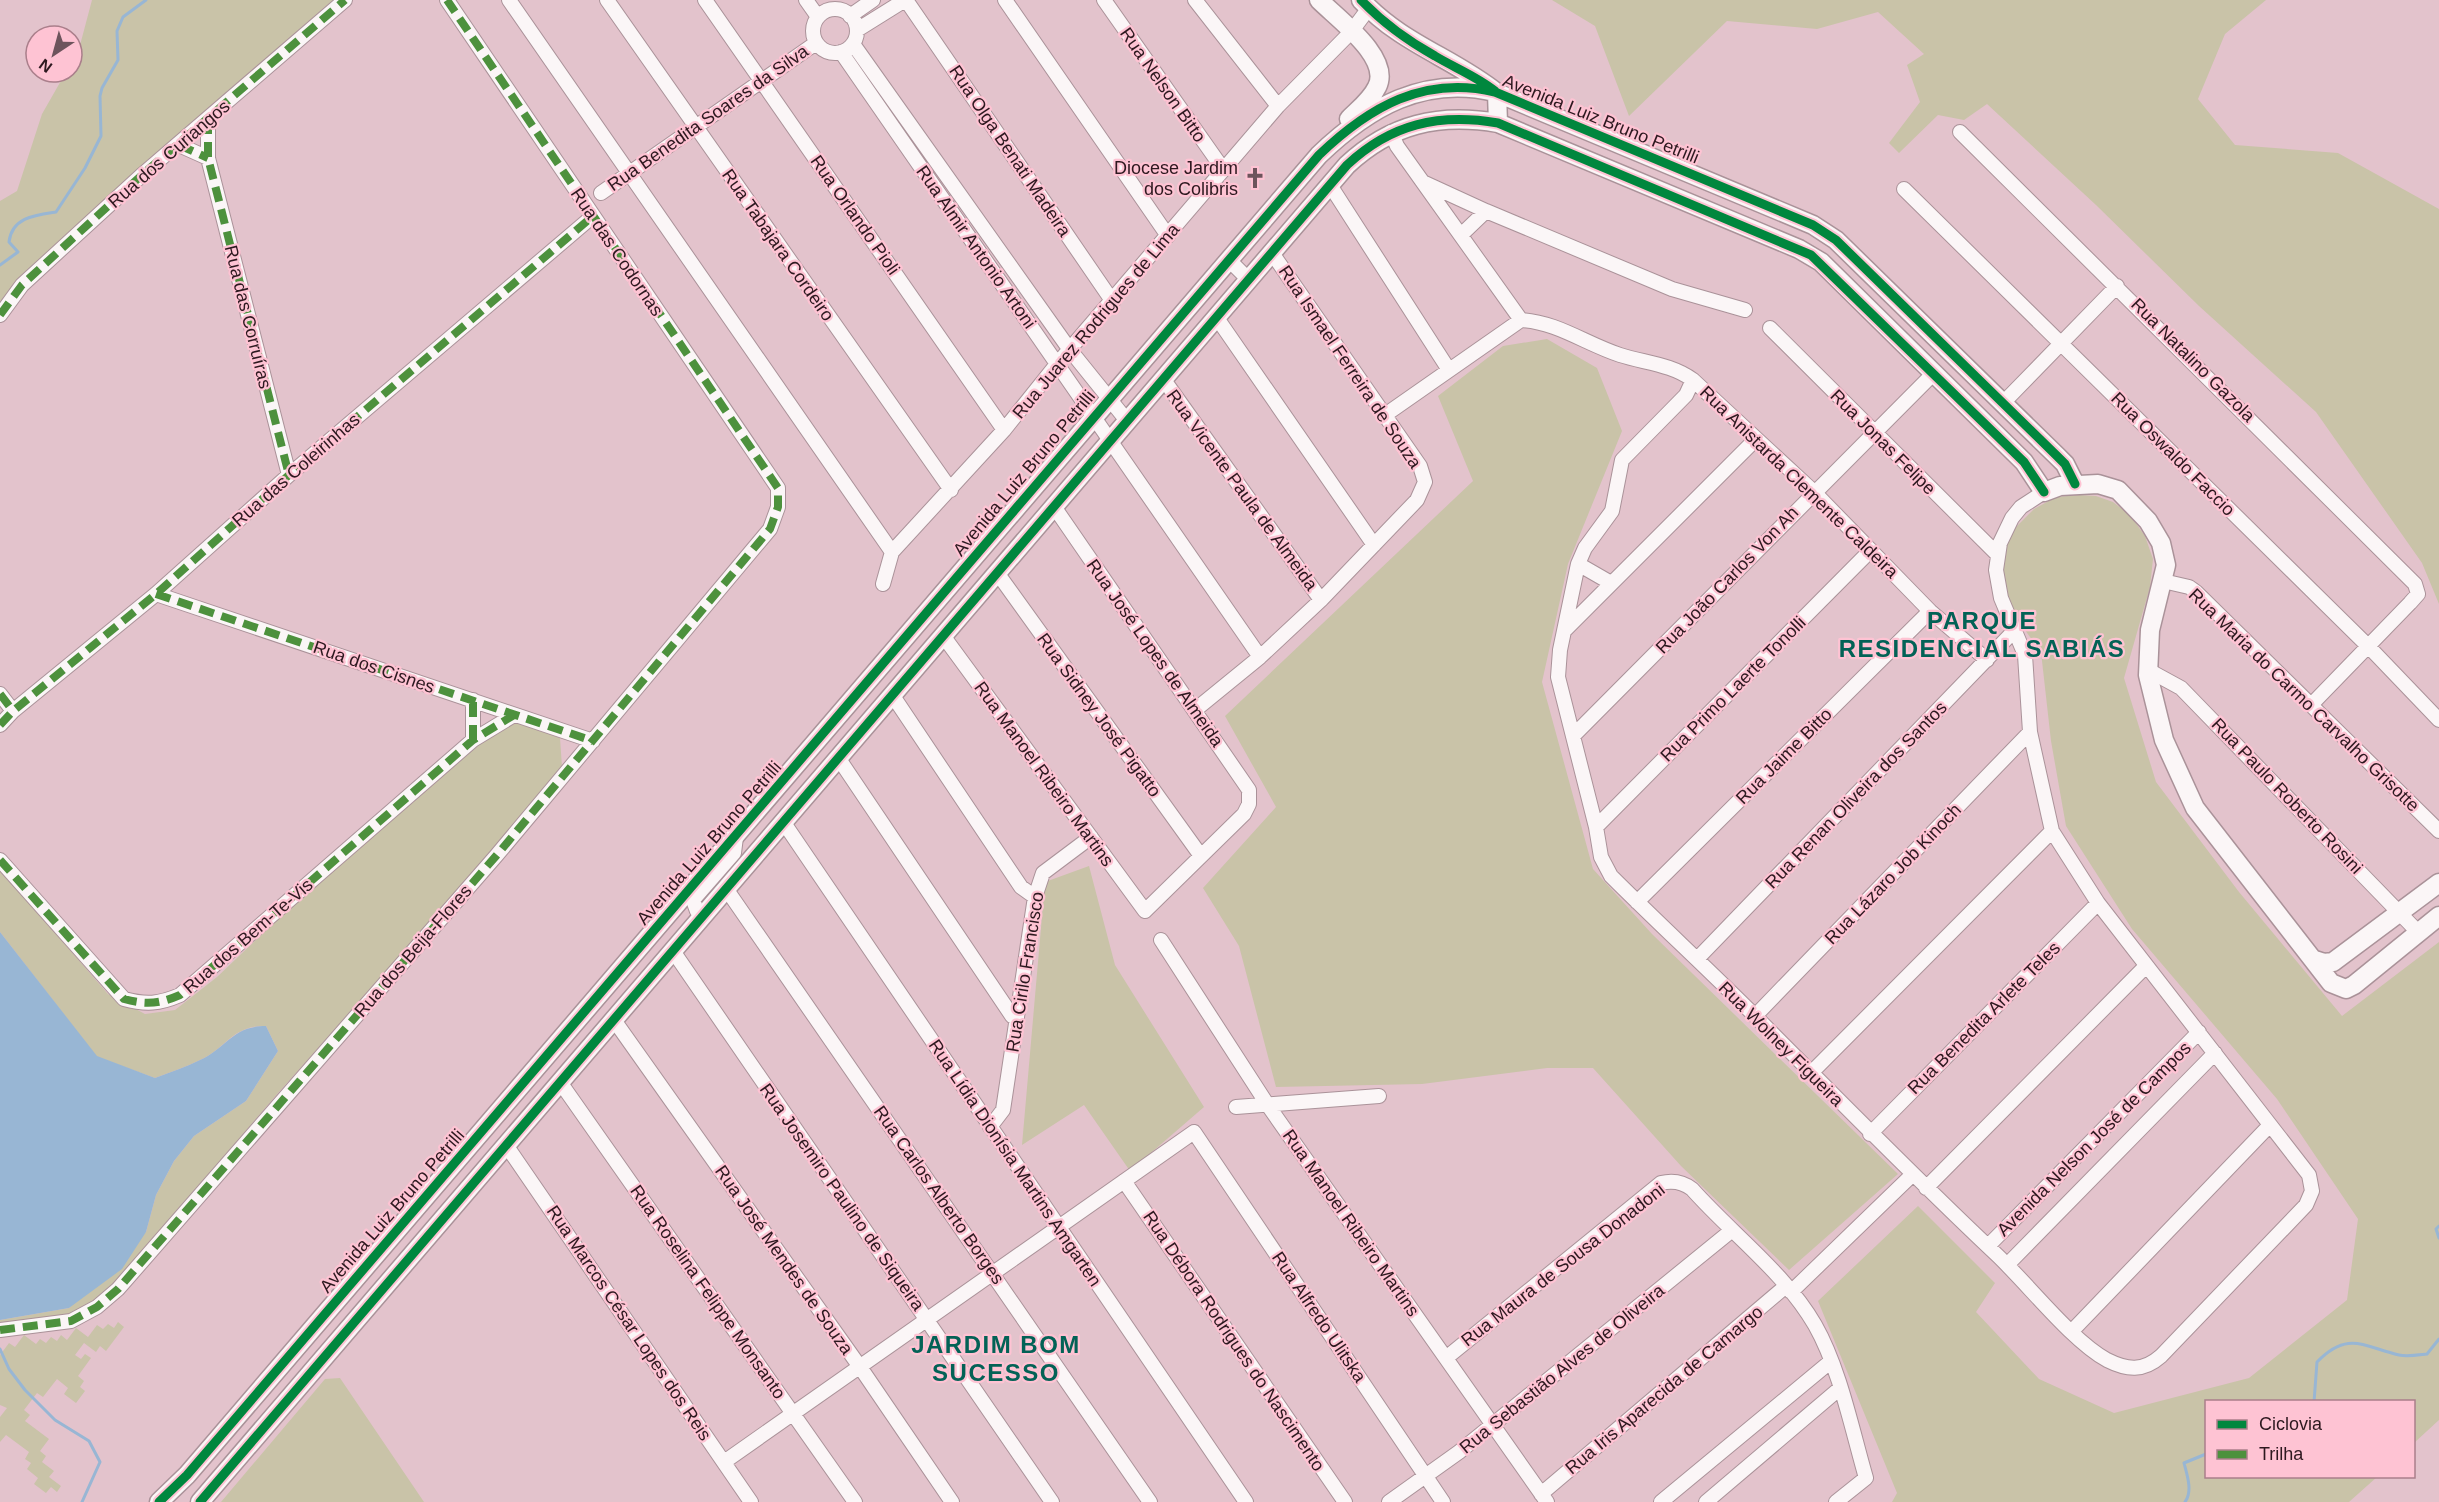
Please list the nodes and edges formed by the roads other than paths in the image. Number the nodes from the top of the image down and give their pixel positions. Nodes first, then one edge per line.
1 (345, 0) edge
2 (447, 0) edge
3 (509, 0) edge
4 (607, 0) edge
5 (705, 0) edge
6 (806, 0) edge
7 (873, 0) edge
8 (906, 0) edge
9 (1005, 0) edge
10 (1104, 0) edge
11 (1319, 0) edge
12 (1197, 2) edge
13 (1365, 4) edge
14 (850, 16) junction
15 (818, 17) junction
16 (857, 30) junction
17 (1351, 32) junction
18 (816, 43) junction
19 (847, 48) junction
20 (761, 81) junction
21 (1497, 93) junction
22 (1278, 106) junction
23 (208, 119) junction
24 (1498, 123) junction
25 (694, 127) junction
26 (1391, 132) junction
27 (1960, 132) dead end
28 (1338, 137) junction
29 (178, 145) junction
30 (208, 158) junction
31 (1223, 169) junction
32 (629, 172) junction
33 (1423, 182) junction
34 (1330, 185) junction
35 (1904, 189) dead end
36 (600, 193) dead end
37 (1486, 211) junction
38 (593, 216) junction
39 (1813, 225) junction
40 (1461, 235) junction
41 (1168, 236) junction
42 (1799, 249) junction
43 (1272, 253) junction
44 (1229, 260) junction
45 (1249, 280) junction
46 (2117, 286) junction
47 (1113, 302) junction
48 (1744, 309) dead end
49 (0, 315) edge
50 (1217, 318) junction
51 (1521, 320) junction
52 (1770, 328) dead end
53 (2061, 344) junction
54 (1070, 350) junction
55 (1948, 350) junction
56 (1057, 364) junction
57 (1449, 370) junction
58 (1930, 371) junction
59 (1164, 380) junction
60 (1693, 380) junction
61 (1108, 400) junction
62 (2003, 403) junction
63 (1095, 415) junction
64 (1385, 416) junction
65 (1128, 422) junction
66 (1985, 424) junction
67 (1004, 430) junction
68 (1872, 432) junction
69 (1756, 439) junction
70 (1112, 442) junction
71 (289, 475) junction
72 (2076, 483) junction
73 (951, 490) junction
74 (1814, 492) junction
75 (2044, 492) junction
76 (778, 507) joint
77 (1054, 508) junction
78 (1374, 545) junction
79 (1871, 550) junction
80 (892, 552) junction
81 (1997, 554) junction
82 (1578, 564) junction
83 (998, 574) junction
84 (2163, 581) junction
85 (1611, 583) junction
86 (883, 584) dead end
87 (156, 594) junction
88 (1321, 600) junction
89 (1930, 610) junction
90 (2015, 630) junction
91 (1564, 631) junction
92 (944, 637) junction
93 (2369, 647) junction
94 (1260, 657) junction
95 (1987, 660) junction
96 (2148, 670) junction
97 (0, 694) edge
98 (893, 696) junction
99 (473, 700) junction
100 (2312, 704) junction
101 (1195, 710) junction
102 (12, 711) junction
103 (514, 715) junction
104 (2439, 720) edge
105 (0, 725) edge
106 (2030, 732) junction
107 (1574, 736) junction
108 (473, 740) junction
109 (593, 741) junction
110 (839, 759) junction
111 (784, 823) junction
112 (1596, 827) junction
113 (2052, 831) junction
114 (2439, 831) edge
115 (736, 837) junction
116 (1091, 837) junction
117 (1200, 856) junction
118 (0, 860) edge
119 (2439, 883) edge
120 (727, 890) junction
121 (1035, 897) junction
122 (1637, 902) junction
123 (2098, 903) junction
124 (2401, 912) junction
125 (705, 914) junction
126 (669, 915) junction
127 (2439, 916) edge
128 (690, 932) junction
129 (2418, 932) junction
130 (1161, 940) dead end
131 (2352, 950) junction
132 (673, 951) junction
133 (1697, 959) junction
134 (2315, 960) junction
135 (2146, 966) junction
136 (2362, 978) junction
137 (1755, 1016) junction
138 (1017, 1017) junction
139 (614, 1020) junction
140 (2199, 1032) junction
141 (2216, 1053) junction
142 (1811, 1073) junction
143 (560, 1082) junction
144 (1379, 1096) dead end
145 (1267, 1104) junction
146 (1236, 1107) dead end
147 (2270, 1125) junction
148 (990, 1127) junction
149 (1870, 1134) junction
150 (506, 1144) junction
151 (1912, 1175) junction
152 (1124, 1181) junction
153 (1926, 1188) junction
154 (1058, 1227) junction
155 (1731, 1231) junction
156 (1988, 1246) junction
157 (2008, 1264) junction
158 (993, 1273) junction
159 (1789, 1289) junction
160 (927, 1320) junction
161 (0, 1330) edge
162 (2072, 1331) junction
163 (1446, 1358) junction
164 (1830, 1362) junction
165 (860, 1367) junction
166 (1839, 1389) junction
167 (793, 1413) junction
168 (1492, 1425) junction
169 (724, 1462) junction
170 (1426, 1477) junction
171 (1544, 1498) edge
172 (159, 1502) edge
173 (200, 1502) edge
174 (751, 1502) edge
175 (855, 1502) edge
176 (952, 1502) edge
177 (1052, 1502) edge
178 (1150, 1502) edge
179 (1246, 1502) edge
180 (1345, 1502) edge
181 (1389, 1502) edge
182 (1443, 1502) edge
183 (1661, 1502) edge
184 (1706, 1502) edge
185 (1836, 1502) edge

1 - 23 street, Rua dos Curiangos
2 - 38 street, Rua das Codornas
3 - 32 street
4 - 25 street, Rua Tabajara Cordeiro
5 - 20 street, Rua Orlando Pioli
6 - 15 street
7 - 14 street
8 - 16 street
8 - 47 street, Rua Olga Benati Madeira
9 - 41 street
10 - 31 street, Rua Nelson Bitto
11 - 17 main road
12 - 22 street
13 - 17 street, Rua Juarez Rodrigues de Lima
13 - 21 main road
14 - 15 street
14 - 16 street
15 - 18 street
16 - 19 street
17 - 22 street, Rua Juarez Rodrigues de Lima
17 - 28 main road
18 - 19 street
18 - 20 street, Rua Benedita Soares da Silva
19 - 54 street, Rua Almir Antonio Artoni
19 - 56 street, Rua Almir Antonio Artoni
20 - 25 street, Rua Benedita Soares da Silva
20 - 67 street, Rua Orlando Pioli
21 - 24 main road
21 - 28 main road, Avenida Luiz Bruno Petrilli
21 - 39 main road, Avenida Luiz Bruno Petrilli
22 - 31 street, Rua Juarez Rodrigues de Lima
23 - 29 street, Rua dos Curiangos
23 - 30 street, Rua das Corruíras
24 - 26 main road
24 - 42 main road
25 - 32 street, Rua Benedita Soares da Silva
25 - 73 street, Rua Tabajara Cordeiro
26 - 33 street
26 - 34 main road
27 - 46 street, Rua Natalino Gazola
28 - 44 main road, Avenida Luiz Bruno Petrilli
29 - 30 street
29 - 49 street, Rua dos Curiangos
30 - 71 street, Rua das Corruíras
31 - 41 street, Rua Juarez Rodrigues de Lima
32 - 36 street, Rua Benedita Soares da Silva
32 - 80 street
33 - 37 street
33 - 40 street
34 - 43 main road
34 - 57 street
35 - 53 street, Rua Oswaldo Faccio
37 - 40 street
37 - 48 street
38 - 71 street, Rua das Coleirinhas
38 - 76 street, Rua das Codornas
39 - 42 main road
39 - 55 main road, Avenida Luiz Bruno Petrilli
40 - 51 street
41 - 47 street, Rua Juarez Rodrigues de Lima
42 - 58 main road
43 - 45 main road
43 - 64 street, Rua Ismael Ferreira de Souza
44 - 45 street
44 - 61 main road, Avenida Luiz Bruno Petrilli
45 - 50 main road
46 - 53 street
46 - 93 street, Rua Natalino Gazola
47 - 54 street, Rua Juarez Rodrigues de Lima
50 - 59 main road
50 - 78 street
51 - 57 street
51 - 60 street, Rua Anistarda Clemente Caldeira
52 - 68 street, Rua Jonas Felipe
53 - 62 street
53 - 93 street, Rua Oswaldo Faccio
54 - 56 street, Rua Juarez Rodrigues de Lima
54 - 61 street, Rua Almir Antonio Artoni
55 - 58 main road
55 - 62 main road, Avenida Luiz Bruno Petrilli
56 - 63 street, Rua Almir Antonio Artoni
56 - 67 street, Rua Juarez Rodrigues de Lima
57 - 64 street
58 - 66 main road
58 - 68 street, Rua João Carlos Von Ah
59 - 65 main road
59 - 88 street, Rua Vicente Paula de Almeida
60 - 69 street, Rua Anistarda Clemente Caldeira
60 - 82 street, Rua Wolney Figueira
61 - 63 main road, Avenida Luiz Bruno Petrilli
61 - 65 street, Rua Almir Antonio Artoni
62 - 66 main road
62 - 72 main road, Avenida Luiz Bruno Petrilli
63 - 70 street, Rua Almir Antonio Artoni
63 - 115 main road, Avenida Luiz Bruno Petrilli
64 - 78 street, Rua Ismael Ferreira de Souza
65 - 70 main road
66 - 75 main road
67 - 73 street, Rua Juarez Rodrigues de Lima
68 - 74 street, Rua João Carlos Von Ah
68 - 81 street, Rua Jonas Felipe
69 - 74 street, Rua Anistarda Clemente Caldeira
69 - 85 street
70 - 77 main road
70 - 94 street, Rua Almir Antonio Artoni
71 - 87 street, Rua das Coleirinhas
72 - 75 main road
72 - 84 main road
73 - 80 street, Rua Juarez Rodrigues de Lima
74 - 79 street, Rua Anistarda Clemente Caldeira
74 - 107 street, Rua João Carlos Von Ah
75 - 81 street
76 - 109 street, Rua dos Beija-Flores
77 - 83 main road
77 - 101 street, Rua José Lopes de Almeida
78 - 88 street
79 - 89 street, Rua Anistarda Clemente Caldeira
79 - 112 street, Rua Primo Laerte Tonolli
80 - 86 street
81 - 90 street
82 - 85 street
82 - 91 street, Rua Wolney Figueira
83 - 92 main road
83 - 117 street, Rua Sidney José Pigatto
84 - 96 main road
84 - 100 street, Rua Maria do Carmo Carvalho Grisotte
85 - 91 street
87 - 99 street, Rua dos Cisnes
87 - 102 street, Rua das Coleirinhas
88 - 94 street
89 - 95 street, Rua Anistarda Clemente Caldeira
89 - 122 street, Rua Jaime Bitto
90 - 95 street, Rua Renan Oliveira dos Santos
90 - 106 street
91 - 107 street, Rua Wolney Figueira
92 - 98 main road
92 - 116 street, Rua Manoel Ribeiro Martins
93 - 100 street
93 - 104 street, Rua Oswaldo Faccio
94 - 101 street
95 - 133 street, Rua Renan Oliveira dos Santos
96 - 124 street, Rua Paulo Roberto Rosini
96 - 134 main road
97 - 102 street
98 - 110 main road
98 - 121 street
99 - 103 street, Rua dos Cisnes
99 - 108 street
100 - 114 street, Rua Maria do Carmo Carvalho Grisotte
101 - 117 street, Rua José Lopes de Almeida
102 - 105 street, Rua das Coleirinhas
103 - 108 street, Rua dos Bem-Te-Vis
103 - 109 street, Rua dos Cisnes
106 - 113 street
106 - 137 street, Rua Lázaro Job Kinoch
107 - 112 street, Rua Wolney Figueira
108 - 118 street, Rua dos Bem-Te-Vis
109 - 161 street, Rua dos Beija-Flores
110 - 111 main road
110 - 138 street
111 - 120 main road
111 - 148 street, Rua Lídia Dionísia Martins Amgarten
112 - 122 street, Rua Wolney Figueira
113 - 123 street
113 - 142 street
115 - 125 street
115 - 126 main road, Avenida Luiz Bruno Petrilli
116 - 117 street, Rua Manoel Ribeiro Martins
116 - 121 street, Rua Cirilo Francisco
119 - 124 main road
120 - 125 main road
120 - 158 street, Rua Carlos Alberto Borges
121 - 138 street, Rua Cirilo Francisco
122 - 133 street, Rua Wolney Figueira
123 - 135 street
123 - 149 street, Rua Benedita Arlete Teles
124 - 129 street, Rua Paulo Roberto Rosini
124 - 131 main road
125 - 128 main road
126 - 128 street
126 - 172 main road, Avenida Luiz Bruno Petrilli
127 - 129 main road
128 - 132 main road
129 - 136 main road
130 - 145 street, Rua Manoel Ribeiro Martins
131 - 134 main road
131 - 136 main road
132 - 139 main road
132 - 160 street, Rua Josemiro Paulino de Siqueira
133 - 137 street, Rua Wolney Figueira
134 - 136 main road
135 - 140 street
135 - 153 street
137 - 142 street, Rua Wolney Figueira
138 - 148 street, Rua Cirilo Francisco
139 - 143 main road
139 - 165 street, Rua José Mendes de Souza
140 - 141 street
140 - 156 street, Avenida Nelson José de Campos
141 - 147 street
141 - 157 street, Avenida Nelson José de Campos
142 - 149 street, Rua Wolney Figueira
143 - 150 main road
143 - 167 street, Rua Roselina Felippe Monsanto
144 - 145 street
145 - 146 street
145 - 163 street, Rua Manoel Ribeiro Martins
147 - 162 street
147 - 162 street, Rua Wolney Figueira
148 - 154 street, Rua Lídia Dionísia Martins Amgarten
149 - 151 street, Rua Wolney Figueira
150 - 169 street, Rua Marcos César Lopes dos Reis
150 - 173 main road
151 - 153 street, Rua Wolney Figueira
151 - 159 street, Rua Iris Aparecida de Camargo
152 - 154 street
152 - 170 street, Rua Alfredo Ulitska
152 - 180 street, Rua Débora Rodrigues do Nascimento
153 - 156 street, Rua Wolney Figueira
154 - 158 street
154 - 179 street, Rua Lídia Dionísia Martins Amgarten
155 - 159 street
155 - 163 street, Rua Maura de Sousa Donadoni
155 - 168 street, Rua Sebastião Alves de Oliveira
156 - 157 street, Rua Wolney Figueira
157 - 162 street, Rua Wolney Figueira
158 - 160 street
158 - 178 street, Rua Carlos Alberto Borges
159 - 164 street
159 - 171 street, Rua Iris Aparecida de Camargo
160 - 165 street
160 - 177 street, Rua Josemiro Paulino de Siqueira
163 - 168 street, Rua Manoel Ribeiro Martins
164 - 166 street
164 - 183 street
165 - 167 street
165 - 176 street, Rua José Mendes de Souza
166 - 184 street
166 - 185 street
167 - 169 street
167 - 175 street, Rua Roselina Felippe Monsanto
168 - 170 street, Rua Sebastião Alves de Oliveira
168 - 171 street, Rua Manoel Ribeiro Martins
169 - 174 street, Rua Marcos César Lopes dos Reis
170 - 181 street, Rua Sebastião Alves de Oliveira
170 - 182 street, Rua Alfredo Ulitska

